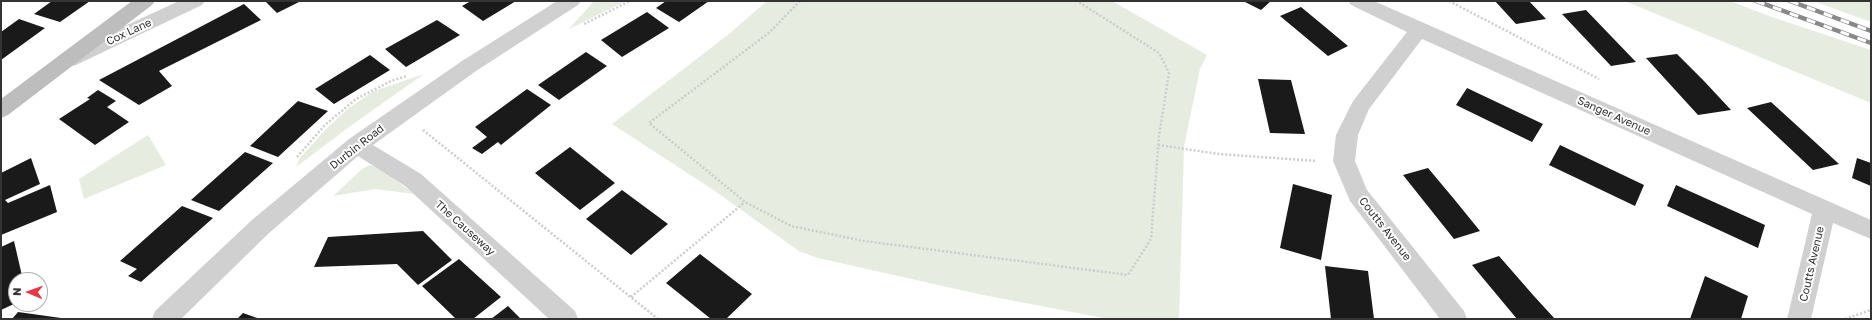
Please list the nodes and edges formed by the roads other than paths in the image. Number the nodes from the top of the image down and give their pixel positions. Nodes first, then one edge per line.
1 (145, 1) edge
2 (194, 1) edge
3 (571, 1) edge
4 (1358, 1) edge
5 (1419, 30) junction
6 (63, 63) junction
7 (1, 110) edge
8 (358, 145) junction
9 (1824, 210) junction
10 (1871, 230) edge
11 (164, 319) edge
12 (566, 319) edge
13 (1455, 319) edge
14 (1799, 319) edge

1 - 6 street, Cox Lane
2 - 6 street, Cox Lane
3 - 8 street, Durbin Road
4 - 5 street, Sanger Avenue
5 - 9 street, Sanger Avenue
5 - 13 street, Coutts Avenue
6 - 7 street, Cox Lane
8 - 11 street, Durbin Road
8 - 12 street, The Causeway
9 - 10 street, Sanger Avenue
9 - 14 street, Coutts Avenue

